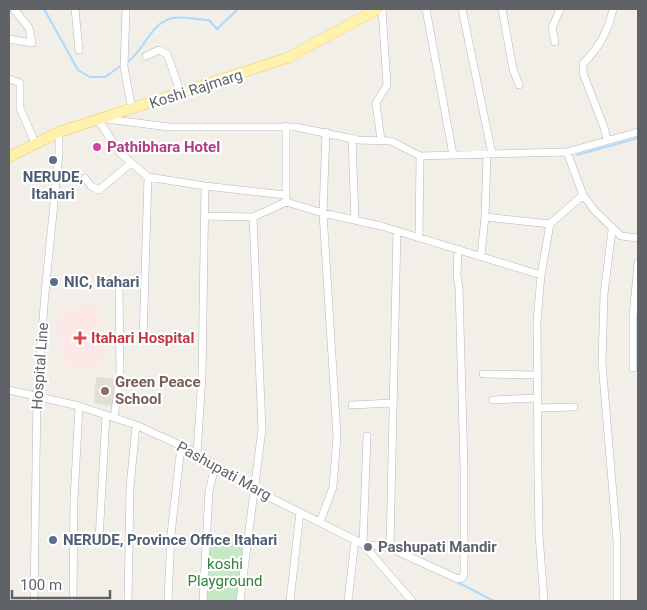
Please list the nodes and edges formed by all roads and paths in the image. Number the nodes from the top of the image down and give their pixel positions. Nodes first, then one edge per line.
1 (14, 9) edge
2 (75, 9) edge
3 (126, 9) edge
4 (378, 9) edge
5 (382, 9) edge
6 (426, 9) edge
7 (462, 9) edge
8 (502, 9) edge
9 (560, 9) edge
10 (613, 9) edge
11 (9, 39) edge
12 (555, 42) dead end
13 (79, 50) dead end
14 (146, 56) dead end
15 (9, 79) edge
16 (519, 85) dead end
17 (181, 94) junction
18 (132, 110) junction
19 (102, 120) junction
20 (286, 126) junction
21 (59, 132) junction
22 (326, 132) junction
23 (638, 132) edge
24 (352, 138) junction
25 (381, 140) junction
26 (607, 140) junction
27 (35, 143) junction
28 (567, 152) junction
29 (453, 155) junction
30 (490, 155) junction
31 (420, 156) junction
32 (9, 157) edge
33 (130, 164) junction
34 (148, 177) junction
35 (85, 178) dead end
36 (205, 186) junction
37 (583, 195) junction
38 (286, 198) junction
39 (323, 213) junction
40 (205, 216) junction
41 (252, 217) junction
42 (485, 217) junction
43 (355, 220) junction
44 (550, 224) junction
45 (612, 230) junction
46 (397, 231) junction
47 (419, 238) junction
48 (638, 238) edge
49 (458, 249) junction
50 (481, 255) junction
51 (638, 263) edge
52 (541, 275) junction
53 (119, 285) dead end
54 (143, 340) dead end
55 (632, 368) dead end
56 (483, 374) dead end
57 (537, 375) junction
58 (9, 390) edge
59 (37, 397) junction
60 (538, 398) junction
61 (493, 400) dead end
62 (392, 403) junction
63 (352, 405) dead end
64 (79, 406) junction
65 (574, 407) dead end
66 (538, 408) junction
67 (106, 415) junction
68 (114, 418) junction
69 (136, 425) junction
70 (366, 436) dead end
71 (181, 446) junction
72 (197, 453) junction
73 (215, 466) junction
74 (255, 490) junction
75 (300, 512) junction
76 (320, 522) junction
77 (99, 540) dead end
78 (355, 540) junction
79 (363, 544) junction
80 (390, 548) junction
81 (34, 601) edge
82 (73, 601) edge
83 (128, 601) edge
84 (168, 601) edge
85 (203, 601) edge
86 (240, 601) edge
87 (290, 601) edge
88 (348, 601) edge
89 (412, 601) edge
90 (544, 601) edge
91 (617, 601) edge

1 - 11 street
2 - 13 street
3 - 18 street
4 - 17 main road, Koshi Rajmarg
5 - 25 street
6 - 29 street
7 - 30 street
8 - 16 street
9 - 12 street
10 - 26 street
14 - 17 street
15 - 27 street
17 - 18 main road, Koshi Rajmarg
18 - 19 main road, Koshi Rajmarg
19 - 20 street
19 - 21 main road, Koshi Rajmarg
19 - 33 street
20 - 22 street
20 - 38 street
21 - 27 main road, Koshi Rajmarg
21 - 59 street, Hospital Line
22 - 24 street
22 - 39 street
23 - 26 street
24 - 25 street
24 - 43 street
25 - 31 street
26 - 28 street
27 - 32 main road, Koshi Rajmarg
28 - 30 street
28 - 37 street
29 - 30 street
29 - 31 street
30 - 42 street
31 - 47 street
33 - 34 street
33 - 35 street
34 - 36 street
34 - 54 street
36 - 38 street
36 - 40 street
37 - 44 street
37 - 45 street
38 - 39 street
38 - 41 street
39 - 43 street
39 - 76 street
40 - 41 street
40 - 72 street
41 - 74 street
42 - 44 street
42 - 50 street
43 - 46 street
44 - 52 street
45 - 48 street
45 - 91 street
46 - 47 street
46 - 62 street
47 - 49 street
49 - 50 street
49 - 80 street
50 - 52 street
51 - 55 street
52 - 57 street
53 - 68 street
56 - 57 street
57 - 60 street
58 - 59 street, Pashupati Marg
59 - 64 street, Pashupati Marg
59 - 81 street, Hospital Line
60 - 61 street
60 - 66 street
62 - 63 street
62 - 80 street
64 - 67 street, Pashupati Marg
64 - 82 street
65 - 66 street
66 - 90 street
67 - 68 street, Pashupati Marg
67 - 77 street
68 - 69 street, Pashupati Marg
69 - 71 street, Pashupati Marg
69 - 83 street
70 - 79 street
71 - 72 street, Pashupati Marg
71 - 84 street
72 - 73 street, Pashupati Marg
73 - 74 street, Pashupati Marg
73 - 85 street
74 - 75 street, Pashupati Marg
74 - 86 street
75 - 76 street, Pashupati Marg
75 - 87 street
76 - 78 street, Pashupati Marg
78 - 79 street, Pashupati Marg
78 - 88 street
79 - 80 street
79 - 89 street, Pashupati Marg

